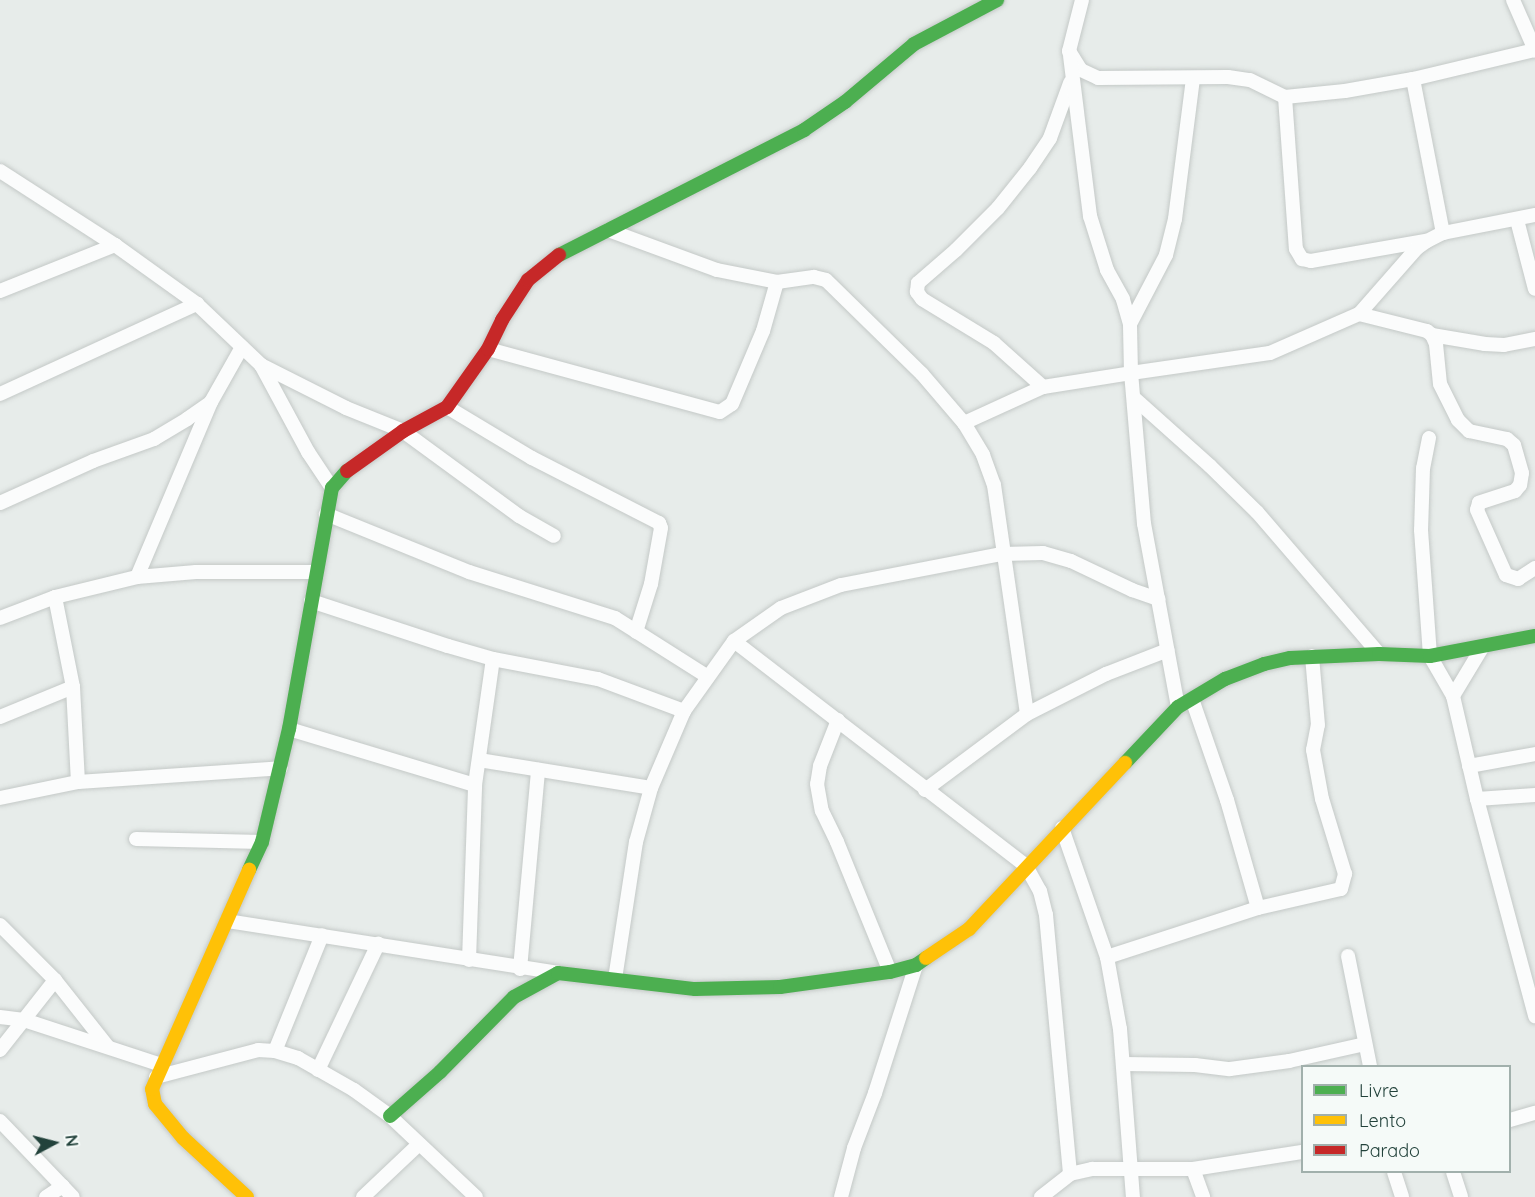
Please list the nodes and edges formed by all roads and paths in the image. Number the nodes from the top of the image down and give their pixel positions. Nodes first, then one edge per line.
1 (997, 0) edge
2 (1082, 0) edge
3 (1513, 0) edge
4 (1531, 29) edge
5 (1535, 50) edge
6 (1069, 51) junction
7 (1072, 77) junction
8 (1192, 79) junction
9 (1413, 79) junction
10 (1285, 98) junction
11 (3, 177) edge
12 (1535, 215) edge
13 (1517, 220) junction
14 (608, 230) junction
15 (1443, 233) junction
16 (1427, 241) junction
17 (115, 245) junction
18 (777, 282) junction
19 (1535, 289) edge
20 (0, 291) edge
21 (197, 304) junction
22 (1359, 315) junction
23 (1130, 324) junction
24 (1432, 335) junction
25 (1535, 339) edge
26 (242, 347) junction
27 (488, 349) junction
28 (261, 364) junction
29 (1131, 373) junction
30 (1043, 387) junction
31 (0, 394) edge
32 (1134, 398) junction
33 (211, 402) junction
34 (447, 407) junction
35 (964, 423) junction
36 (403, 431) junction
37 (1429, 438) dead end
38 (332, 488) junction
39 (0, 503) edge
40 (326, 514) junction
41 (554, 536) dead end
42 (1002, 554) junction
43 (1535, 568) edge
44 (315, 572) junction
45 (137, 577) junction
46 (55, 597) junction
47 (1158, 599) junction
48 (311, 601) junction
49 (0, 618) edge
50 (636, 632) junction
51 (1535, 636) edge
52 (734, 641) junction
53 (1483, 646) junction
54 (1168, 650) junction
55 (1379, 654) junction
56 (1312, 656) junction
57 (1430, 656) junction
58 (494, 659) junction
59 (708, 677) junction
60 (73, 687) junction
61 (1453, 696) junction
62 (1192, 699) junction
63 (1178, 707) junction
64 (684, 711) junction
65 (1027, 714) junction
66 (0, 717) edge
67 (838, 720) junction
68 (290, 729) junction
69 (1535, 754) edge
70 (478, 760) junction
71 (1469, 765) junction
72 (281, 768) junction
73 (538, 770) junction
74 (78, 782) junction
75 (475, 784) junction
76 (651, 788) junction
77 (925, 790) junction
78 (1535, 795) edge
79 (0, 798) edge
80 (1477, 799) junction
81 (1062, 828) junction
82 (136, 840) dead end
83 (262, 842) junction
84 (1026, 866) junction
85 (1258, 908) junction
86 (227, 921) junction
87 (0, 925) edge
88 (321, 935) junction
89 (378, 944) junction
90 (1348, 956) dead end
91 (1107, 957) junction
92 (470, 960) junction
93 (916, 965) junction
94 (520, 969) junction
95 (890, 972) junction
96 (558, 973) junction
97 (615, 979) junction
98 (55, 980) junction
99 (1535, 1016) edge
100 (0, 1017) edge
101 (24, 1020) junction
102 (1365, 1044) junction
103 (108, 1047) junction
104 (0, 1050) edge
105 (275, 1051) junction
106 (1124, 1064) junction
107 (1370, 1065) edge
108 (318, 1070) junction
109 (159, 1071) junction
110 (1535, 1113) edge
111 (390, 1116) junction
112 (1511, 1119) edge
113 (0, 1121) edge
114 (419, 1144) junction
115 (1301, 1152) edge
116 (1130, 1167) junction
117 (1193, 1169) junction
118 (1394, 1173) edge
119 (1453, 1173) edge
120 (1070, 1174) junction
121 (63, 1185) junction
122 (46, 1197) edge
123 (74, 1197) edge
124 (247, 1197) edge
125 (363, 1197) edge
126 (476, 1197) edge
127 (841, 1197) edge
128 (1041, 1197) edge
129 (1133, 1197) edge
130 (1203, 1197) edge
131 (1402, 1197) edge
132 (1461, 1197) edge

1 - 14 street
2 - 6 street
3 - 4 street
4 - 5 street
5 - 9 street
6 - 7 street
6 - 8 street
7 - 23 street
7 - 30 street
8 - 10 street
8 - 23 street
9 - 10 street
9 - 15 street
10 - 16 street
11 - 17 street
12 - 13 street
13 - 15 street
13 - 19 street
14 - 18 street
14 - 27 street
15 - 16 street
16 - 22 street
17 - 20 street
17 - 21 street
18 - 27 street
18 - 35 street
21 - 26 street
21 - 31 street
22 - 24 street
22 - 29 street
23 - 29 street
24 - 25 street
24 - 43 street
26 - 28 street
26 - 33 street
27 - 34 street
28 - 36 street
28 - 38 street
29 - 30 street
29 - 32 street
30 - 35 street
32 - 47 street
32 - 55 street
33 - 39 street
33 - 45 street
34 - 36 street
34 - 50 street
35 - 42 street
36 - 38 street
36 - 41 street
37 - 57 street
38 - 40 street
40 - 44 street
40 - 50 street
42 - 47 street
42 - 52 street
42 - 65 street
44 - 45 street
44 - 48 street
45 - 46 street
46 - 49 street
46 - 60 street
47 - 54 street
48 - 58 street
48 - 68 street
50 - 59 street
51 - 53 street
52 - 59 street
52 - 67 street
53 - 57 street
53 - 61 street
54 - 63 street
54 - 65 street
55 - 56 street
55 - 57 street
56 - 62 street
56 - 85 street
57 - 61 street
58 - 64 street
58 - 70 street
59 - 64 street
60 - 66 street
60 - 74 street
61 - 71 street
62 - 63 street
62 - 85 street
63 - 81 street
64 - 76 street
65 - 77 street
67 - 77 street
67 - 95 street
68 - 72 street
68 - 75 street
69 - 71 street
70 - 73 street
70 - 75 street
71 - 80 street
72 - 74 street
72 - 83 street
73 - 76 street
73 - 94 street
74 - 79 street
75 - 92 street
76 - 97 street
77 - 84 street
78 - 80 street
80 - 99 street
81 - 84 street
81 - 91 street
82 - 83 street
83 - 86 street
84 - 93 street
84 - 120 street
85 - 91 street
86 - 88 street
86 - 109 street
87 - 98 street
88 - 89 street
88 - 105 street
89 - 92 street
89 - 108 street
90 - 102 street
91 - 106 street
92 - 94 street
93 - 95 street
93 - 127 street
94 - 96 street
95 - 97 street
96 - 97 street
96 - 111 street
98 - 101 street
98 - 103 street
100 - 101 street
101 - 103 street
101 - 104 street
102 - 106 street
102 - 107 street
103 - 109 street
105 - 108 street
105 - 109 street
106 - 116 street
108 - 111 street
109 - 124 street
110 - 112 street
111 - 114 street
113 - 121 street
114 - 125 street
114 - 126 street
115 - 117 street
116 - 117 street
116 - 120 street
116 - 129 street
117 - 130 street
118 - 131 street
119 - 132 street
120 - 128 street
121 - 122 street
121 - 123 street

